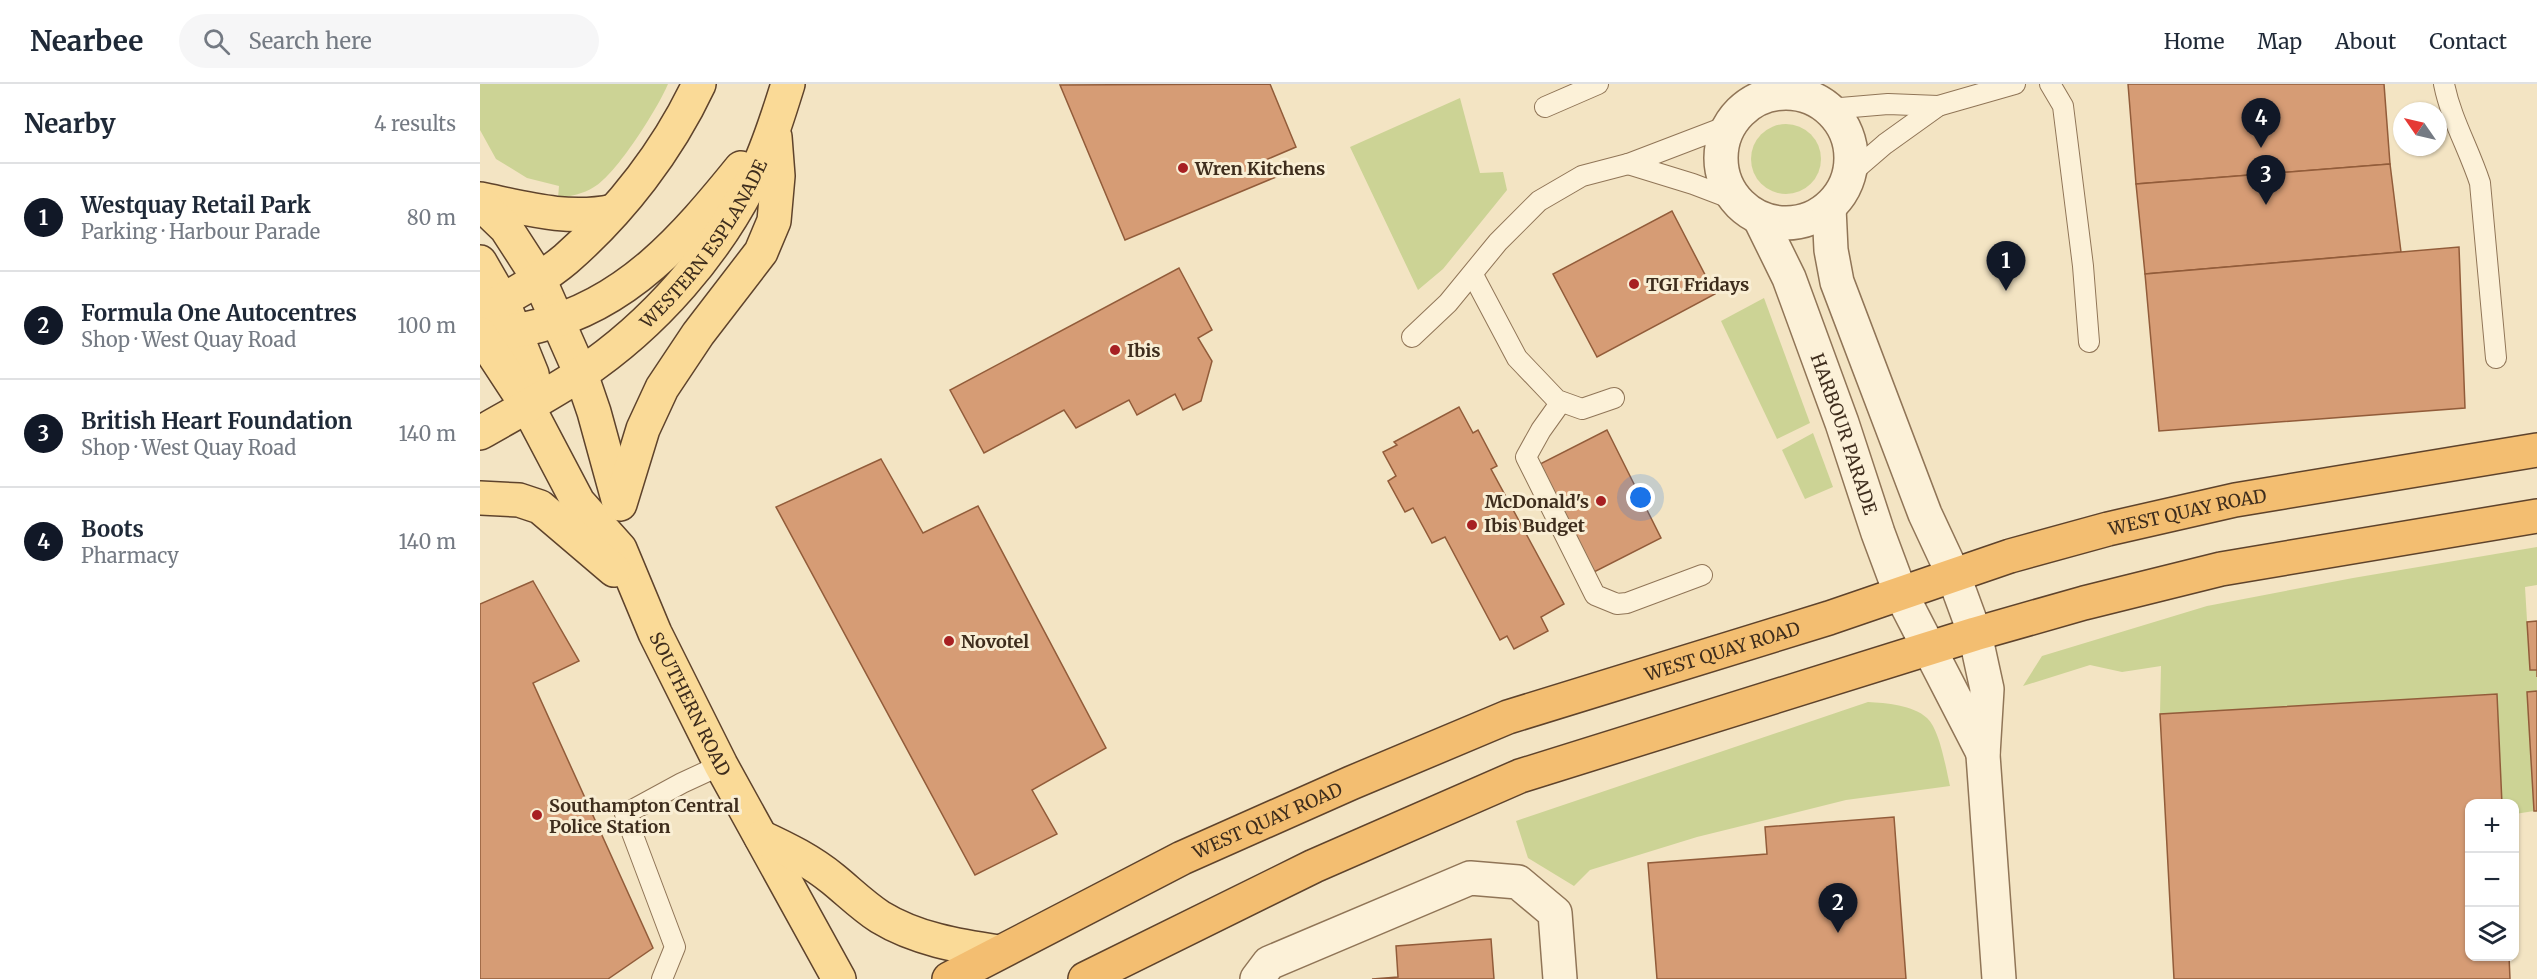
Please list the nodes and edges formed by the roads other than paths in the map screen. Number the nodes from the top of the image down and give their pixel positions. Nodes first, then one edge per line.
1 (699, 84) edge
2 (788, 84) edge
3 (1598, 84) edge
4 (2015, 84) edge
5 (2050, 84) edge
6 (2444, 84) edge
7 (1820, 99) edge
8 (1742, 105) edge
9 (1938, 106) junction
10 (1545, 107) dead end
11 (774, 127) junction
12 (1628, 164) junction
13 (1849, 175) junction
14 (480, 201) edge
15 (1829, 208) junction
16 (1747, 209) junction
17 (613, 211) junction
18 (480, 262) edge
19 (1473, 274) junction
20 (539, 279) junction
21 (491, 307) edge
22 (558, 321) junction
23 (480, 325) edge
24 (515, 332) junction
25 (480, 334) edge
26 (1412, 337) dead end
27 (2089, 342) dead end
28 (2496, 358) dead end
29 (581, 374) junction
30 (1614, 399) dead end
31 (1561, 402) junction
32 (528, 407) junction
33 (480, 433) edge
34 (2537, 450) edge
35 (480, 498) edge
36 (620, 504) junction
37 (2537, 516) edge
38 (620, 549) junction
39 (1953, 574) junction
40 (1702, 575) dead end
41 (638, 591) junction
42 (1900, 592) junction
43 (1975, 634) junction
44 (1928, 649) junction
45 (1983, 755) junction
46 (721, 765) junction
47 (761, 837) junction
48 (999, 952) junction
49 (662, 979) edge
50 (839, 979) edge
51 (949, 979) edge
52 (1085, 979) edge
53 (1257, 979) edge
54 (1560, 979) edge
55 (1999, 979) edge

1 - 17 main road
2 - 11 main road, WESTERN ESPLANADE
3 - 10 lane
4 - 9 lane
5 - 27 lane
6 - 28 lane
7 - 8 street
7 - 9 lane
7 - 13 street
8 - 12 lane
8 - 16 street
9 - 13 lane
11 - 22 main road
11 - 29 main road, WESTERN ESPLANADE
11 - 36 main road
12 - 16 lane
12 - 19 lane
13 - 15 street
14 - 17 main road
14 - 20 main road, SOUTHERN ROAD
15 - 16 street
15 - 39 street
16 - 42 street, HARBOUR PARADE
17 - 20 main road
18 - 21 main road
19 - 26 lane
19 - 31 lane
20 - 21 main road
20 - 22 main road, SOUTHERN ROAD
21 - 24 main road
22 - 24 main road
22 - 29 main road, SOUTHERN ROAD
23 - 24 main road
24 - 32 main road
25 - 32 main road, SOUTHERN ROAD
29 - 32 main road, WESTERN ESPLANADE
29 - 36 main road, SOUTHERN ROAD
30 - 31 lane
31 - 40 lane
32 - 33 main road, WESTERN ESPLANADE
32 - 38 main road, SOUTHERN ROAD
34 - 39 highway, WEST QUAY ROAD
35 - 41 main road
36 - 38 main road, SOUTHERN ROAD
37 - 43 highway
38 - 41 main road, SOUTHERN ROAD
39 - 42 highway, WEST QUAY ROAD
39 - 43 street
41 - 46 main road, SOUTHERN ROAD
42 - 44 street, HARBOUR PARADE
42 - 48 highway, WEST QUAY ROAD
43 - 44 highway
43 - 45 street
44 - 45 street, HARBOUR PARADE
44 - 52 highway
45 - 55 street
46 - 47 main road, SOUTHERN ROAD
46 - 49 lane
47 - 48 main road
47 - 50 main road, SOUTHERN ROAD
48 - 51 highway, WEST QUAY ROAD
53 - 54 street

